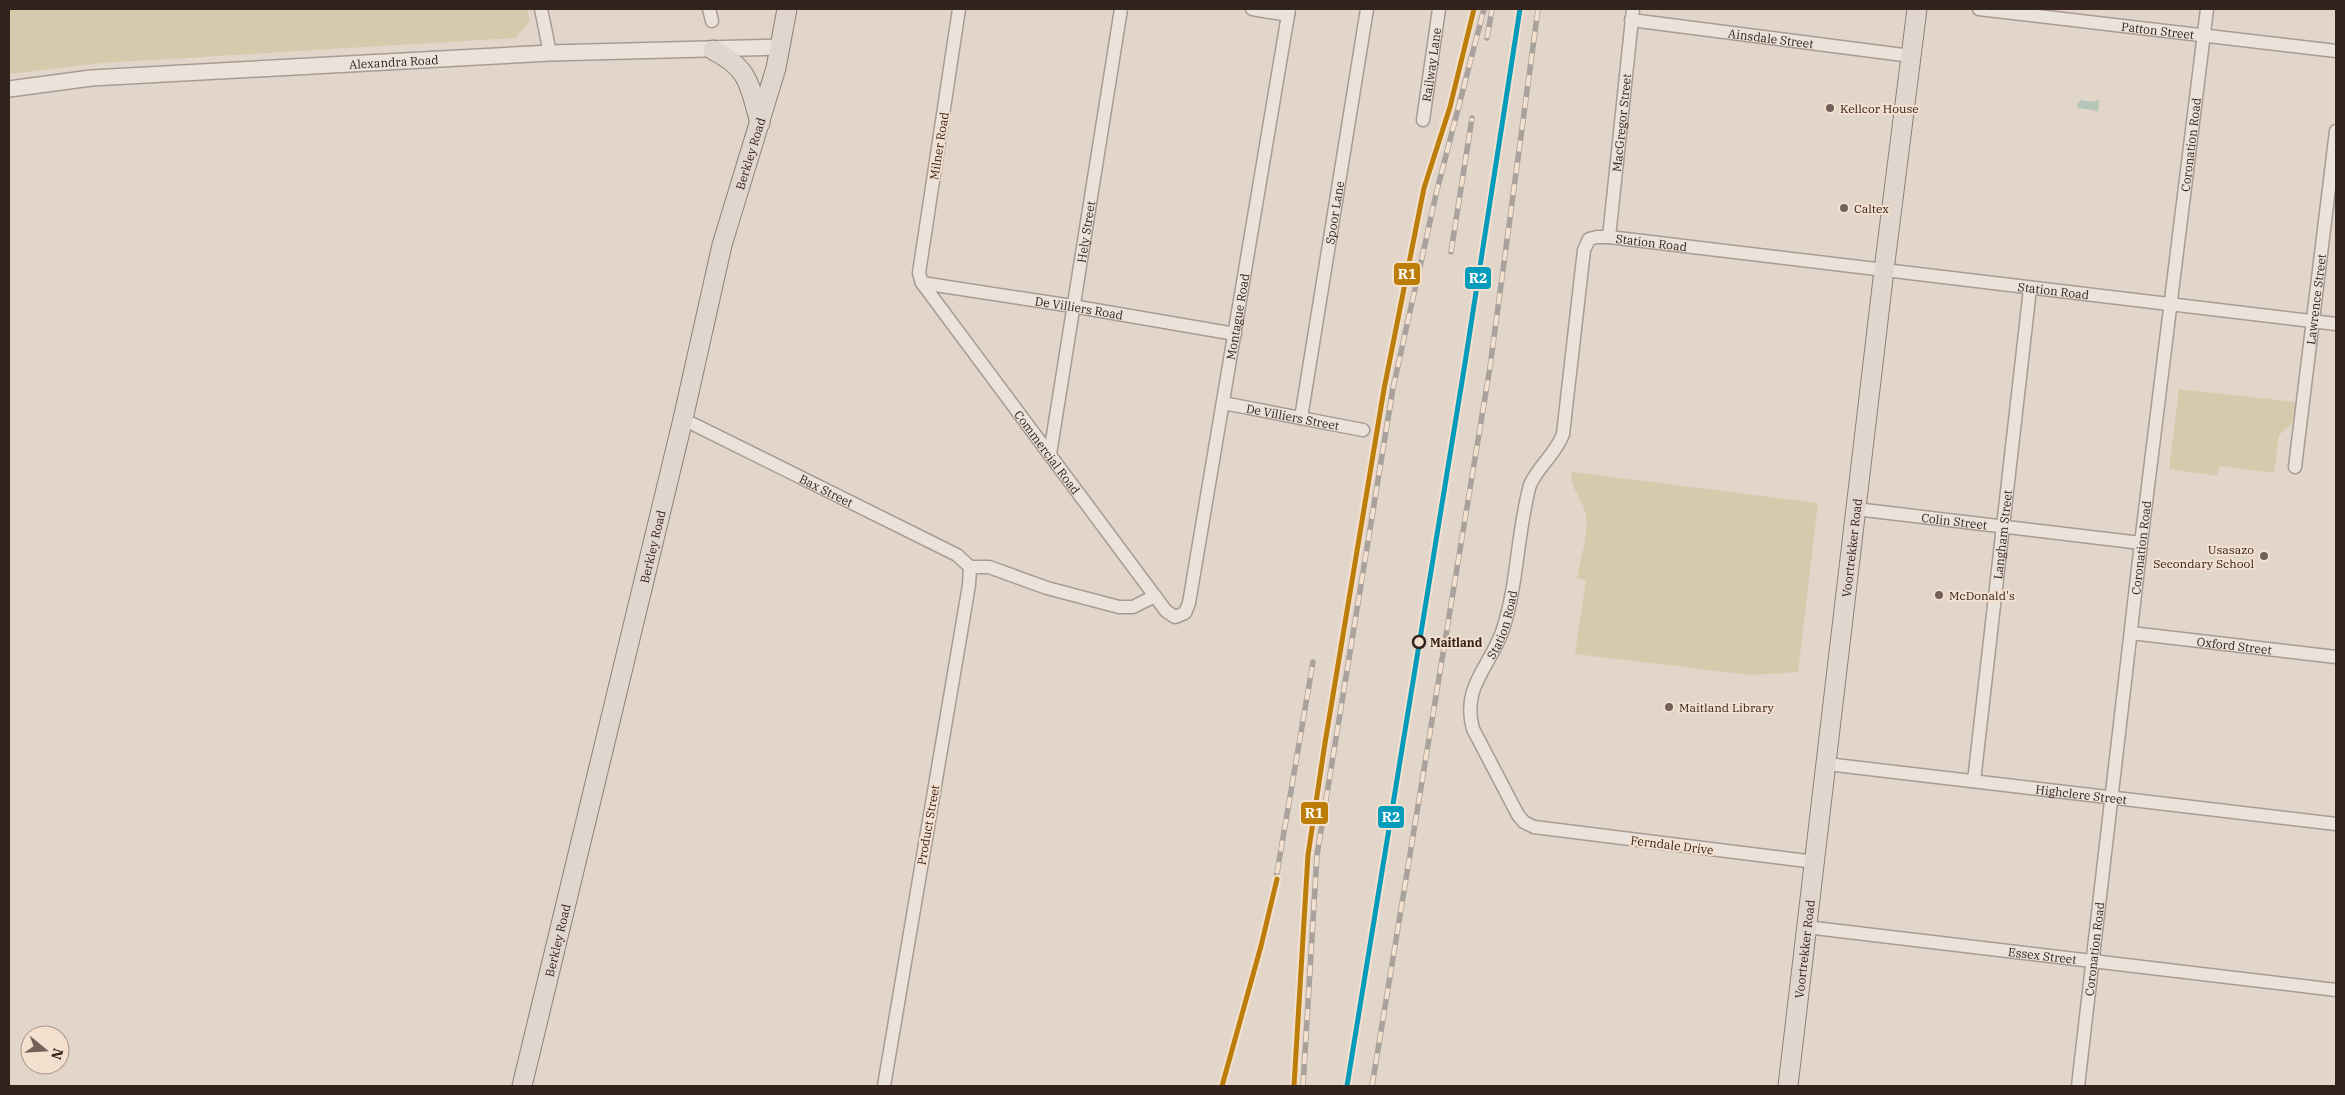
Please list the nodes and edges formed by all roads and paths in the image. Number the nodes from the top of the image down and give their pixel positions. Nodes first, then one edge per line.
1 (541, 9) edge
2 (787, 9) edge
3 (960, 9) edge
4 (1121, 9) edge
5 (1252, 9) edge
6 (1367, 9) edge
7 (1439, 9) edge
8 (1917, 9) edge
9 (1980, 9) edge
10 (2207, 9) edge
11 (1288, 12) edge
12 (1632, 14) edge
13 (2204, 35) junction
14 (780, 47) junction
15 (713, 50) junction
16 (2336, 51) edge
17 (550, 53) junction
18 (1911, 56) junction
19 (9, 89) edge
20 (1423, 120) dead end
21 (760, 123) junction
22 (2336, 131) edge
23 (1609, 238) junction
24 (1884, 270) junction
25 (922, 283) junction
26 (2030, 289) junction
27 (2171, 304) junction
28 (1072, 306) junction
29 (2314, 322) junction
30 (2336, 324) edge
31 (1235, 334) junction
32 (1223, 403) junction
33 (1301, 418) junction
34 (683, 419) junction
35 (1363, 430) dead end
36 (1050, 454) junction
37 (2295, 467) dead end
38 (1856, 509) junction
39 (2002, 526) junction
40 (2141, 543) junction
41 (969, 566) junction
42 (1155, 596) junction
43 (1175, 617) joint
44 (2131, 633) junction
45 (2336, 657) edge
46 (1827, 764) junction
47 (1974, 781) junction
48 (2112, 796) junction
49 (2336, 824) edge
50 (1529, 825) joint
51 (1815, 862) junction
52 (1806, 928) junction
53 (2093, 962) junction
54 (2336, 990) edge
55 (522, 1086) edge
56 (884, 1086) edge
57 (1788, 1086) edge
58 (2078, 1086) edge

1 - 17 street
2 - 14 main road, Berkley Road
3 - 25 street, Milner Road
4 - 28 street, Hely Street
5 - 11 street
6 - 33 street, Spoor Lane
7 - 20 street, Railway Lane
8 - 18 main road, Voortrekker Road
9 - 13 street, Patton Street
10 - 13 street, Coronation Road
11 - 31 street, Montague Road
12 - 18 street, Ainsdale Street
12 - 23 street, MacGregor Street
13 - 16 street, Patton Street
13 - 27 street, Coronation Road
14 - 15 street, Alexandra Road
14 - 21 main road, Berkley Road
15 - 17 street, Alexandra Road
15 - 21 main road
17 - 19 street, Alexandra Road
18 - 24 main road, Voortrekker Road
21 - 34 main road, Berkley Road
22 - 29 street, Lawrence Street
23 - 24 street, Station Road
23 - 50 street, Station Road
24 - 26 street, Station Road
24 - 38 main road, Voortrekker Road
25 - 28 street, De Villiers Road
25 - 36 street, Commercial Road
26 - 27 street, Station Road
26 - 39 street, Langham Street
27 - 29 street, Station Road
27 - 40 street, Coronation Road
28 - 31 street, De Villiers Road
28 - 36 street, Hely Street
29 - 30 street, Station Road
29 - 37 street, Lawrence Street
31 - 32 street, Montague Road
32 - 33 street, De Villiers Street
32 - 43 street, Montague Road
33 - 35 street, De Villiers Street
34 - 41 street, Bax Street
34 - 55 main road, Berkley Road
36 - 42 street, Commercial Road
38 - 39 street, Colin Street
38 - 46 main road, Voortrekker Road
39 - 40 street, Colin Street
39 - 47 street, Langham Street
40 - 44 street, Coronation Road
41 - 42 street
41 - 56 street, Product Street
42 - 43 street, Commercial Road
44 - 45 street, Oxford Street
44 - 48 street, Coronation Road
46 - 47 street, Highclere Street
46 - 51 main road, Voortrekker Road
47 - 48 street, Highclere Street
48 - 49 street, Highclere Street
48 - 53 street, Coronation Road
50 - 51 street, Ferndale Drive
51 - 52 main road, Voortrekker Road
52 - 53 street, Essex Street
52 - 57 main road, Voortrekker Road
53 - 54 street, Essex Street
53 - 58 street, Coronation Road

